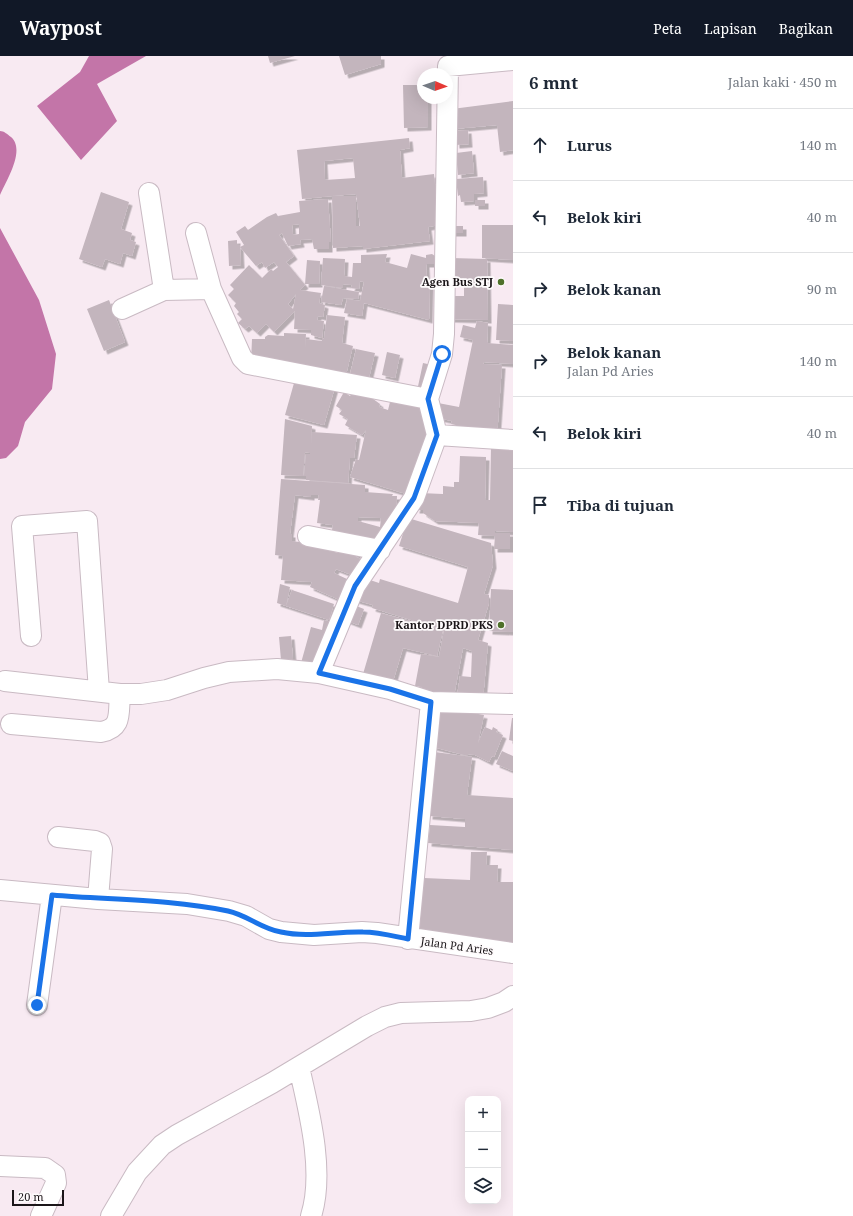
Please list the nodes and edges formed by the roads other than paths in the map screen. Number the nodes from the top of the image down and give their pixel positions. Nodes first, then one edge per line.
1 (513, 60) edge
2 (149, 193) dead end
3 (196, 233) dead end
4 (211, 289) junction
5 (164, 290) junction
6 (122, 309) dead end
7 (428, 399) junction
8 (437, 435) junction
9 (513, 440) edge
10 (308, 536) dead end
11 (380, 550) junction
12 (31, 636) dead end
13 (319, 673) junction
14 (5, 681) dead end
15 (99, 691) junction
16 (120, 694) junction
17 (431, 702) junction
18 (513, 704) edge
19 (11, 724) dead end
20 (58, 837) dead end
21 (0, 890) edge
22 (52, 895) junction
23 (98, 899) junction
24 (408, 939) junction
25 (513, 953) edge
26 (513, 996) edge
27 (37, 1005) dead end
28 (299, 1067) junction
29 (0, 1166) edge
30 (41, 1216) edge
31 (111, 1216) edge
32 (311, 1216) edge

1 - 7 street
2 - 5 street
3 - 4 street
4 - 5 street
4 - 7 street
5 - 6 street
7 - 8 street
8 - 9 street
8 - 11 street
10 - 11 street
11 - 13 street
12 - 15 street
13 - 16 street
13 - 17 street
14 - 15 street
15 - 16 street
16 - 19 street
17 - 18 street
17 - 24 street
20 - 23 street
21 - 22 street, Jalan Pd Aries
22 - 23 street, Jalan Pd Aries
22 - 27 street
23 - 24 street, Jalan Pd Aries
24 - 25 street, Jalan Pd Aries
26 - 28 street
28 - 31 street
28 - 32 street
29 - 30 street

